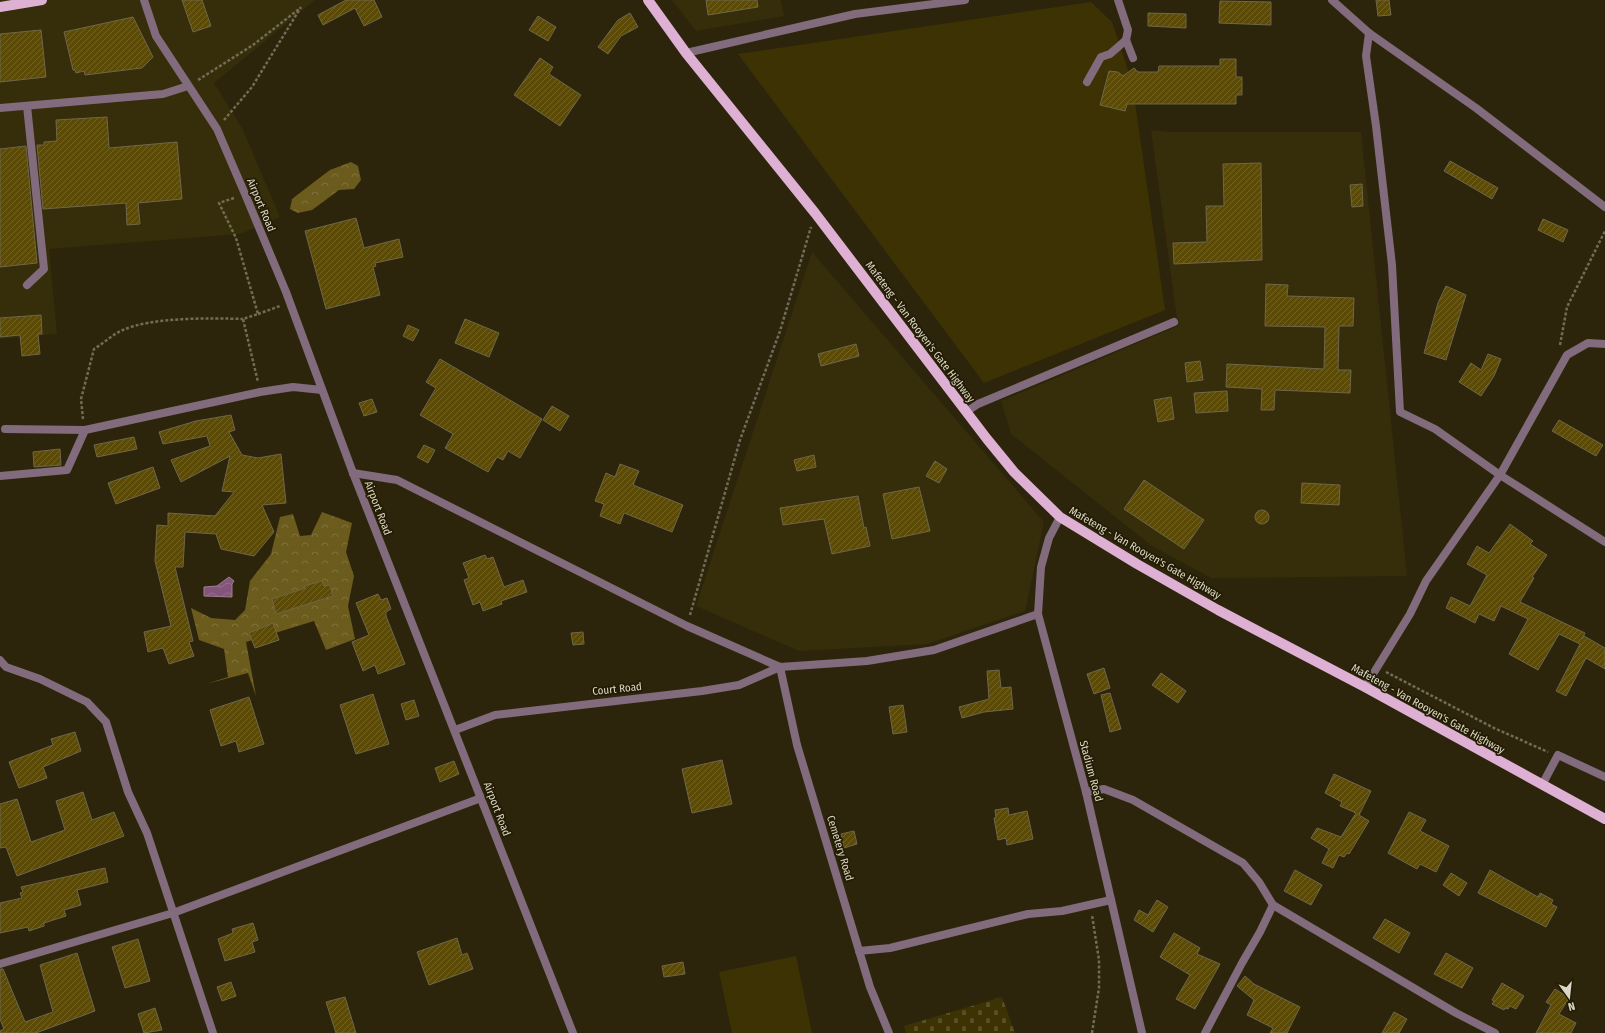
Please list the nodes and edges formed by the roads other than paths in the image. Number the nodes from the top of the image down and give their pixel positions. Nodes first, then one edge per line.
1 (42, 0) edge
2 (144, 0) edge
3 (965, 0) edge
4 (1118, 0) edge
5 (1332, 0) edge
6 (650, 1) edge
7 (0, 7) edge
8 (1369, 33) junction
9 (1126, 40) junction
10 (686, 53) junction
11 (1134, 58) dead end
12 (1087, 82) dead end
13 (188, 86) junction
14 (27, 106) junction
15 (0, 108) edge
16 (1605, 207) edge
17 (27, 285) dead end
18 (1174, 322) dead end
19 (1605, 344) edge
20 (322, 390) junction
21 (966, 412) junction
22 (5, 428) dead end
23 (84, 430) junction
24 (353, 473) junction
25 (1500, 475) junction
26 (0, 476) edge
27 (1060, 517) junction
28 (1605, 542) edge
29 (1038, 614) junction
30 (0, 660) edge
31 (780, 666) junction
32 (1365, 687) junction
33 (455, 730) junction
34 (1605, 777) edge
35 (1542, 785) junction
36 (1086, 792) junction
37 (481, 798) junction
38 (1605, 819) edge
39 (1111, 900) junction
40 (1273, 905) junction
41 (173, 913) junction
42 (859, 951) junction
43 (0, 964) edge
44 (213, 1033) edge
45 (573, 1033) edge
46 (889, 1033) edge
47 (1142, 1033) edge
48 (1205, 1033) edge
49 (1495, 1033) edge

1 - 7 main road
2 - 13 street, Airport Road
3 - 10 street
4 - 9 street
5 - 8 street
6 - 10 main road, Mafeteng - Van Rooyen's Gate Highway
8 - 16 street
8 - 25 street
9 - 11 street
9 - 12 street
10 - 21 main road, Mafeteng - Van Rooyen's Gate Highway
13 - 14 street
13 - 20 street, Airport Road
14 - 15 street
14 - 17 street
18 - 21 street
19 - 25 street
20 - 23 street
20 - 24 street, Airport Road
21 - 27 main road, Mafeteng - Van Rooyen's Gate Highway
22 - 23 street
23 - 26 street
24 - 31 street
24 - 33 street, Airport Road
25 - 28 street
25 - 32 street
27 - 29 street, Stadium Road
27 - 32 main road, Mafeteng - Van Rooyen's Gate Highway
29 - 31 street
29 - 36 street, Stadium Road
30 - 41 street
31 - 33 street, Court Road
31 - 42 street, Cemetery Road
32 - 35 main road, Mafeteng - Van Rooyen's Gate Highway
33 - 37 street, Airport Road
34 - 35 street
35 - 38 main road, Mafeteng - Van Rooyen's Gate Highway
36 - 39 street, Stadium Road
36 - 40 street
37 - 41 street
37 - 45 street, Airport Road
39 - 42 street
39 - 47 street, Stadium Road
40 - 48 street
40 - 49 street
41 - 43 street
41 - 44 street
42 - 46 street, Cemetery Road

